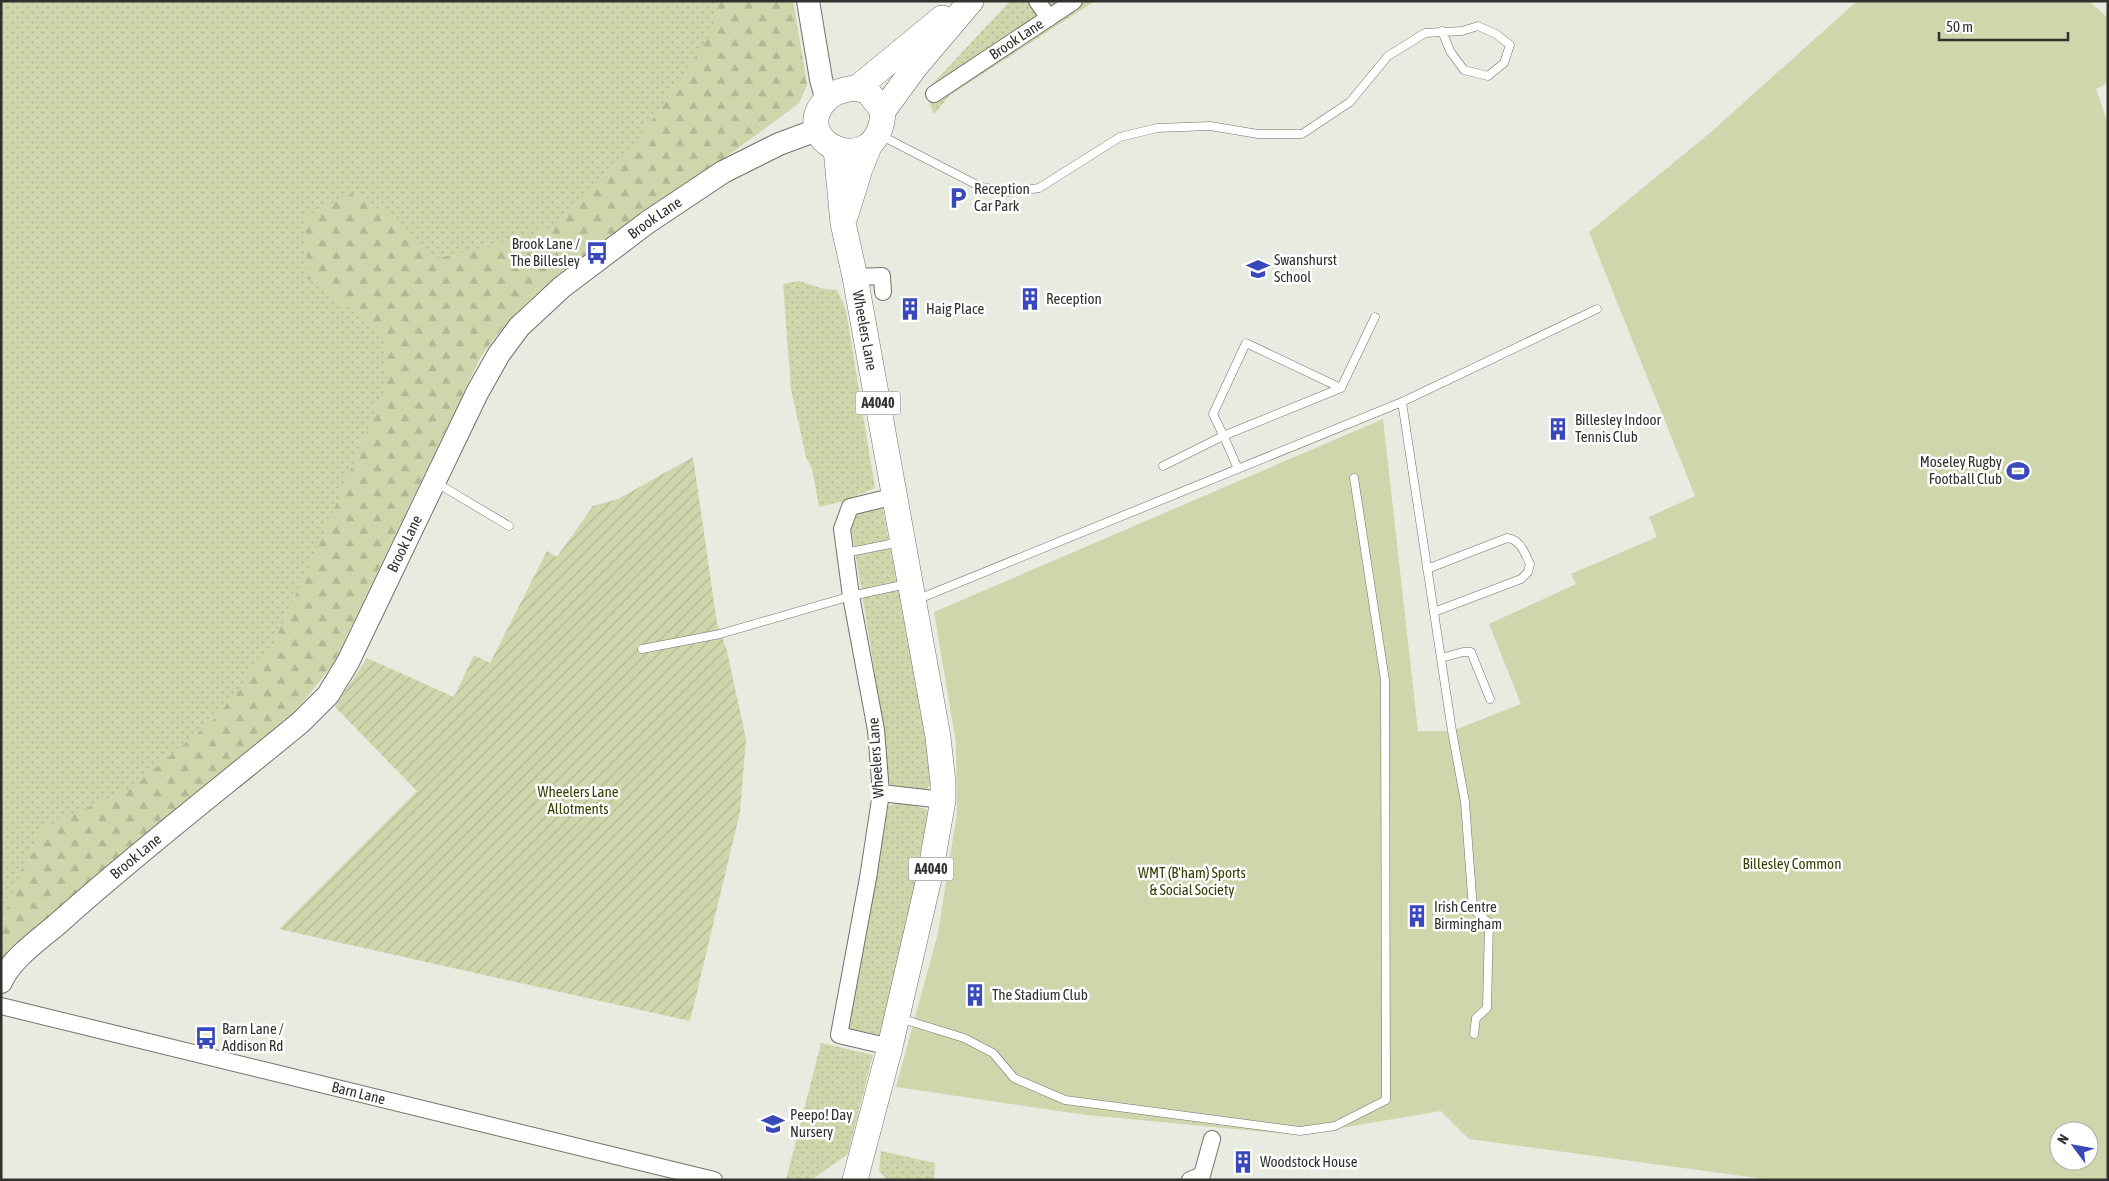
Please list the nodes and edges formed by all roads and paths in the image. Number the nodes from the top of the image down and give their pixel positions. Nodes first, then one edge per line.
1 (808, 1) edge
2 (964, 1) edge
3 (971, 1) edge
4 (1037, 1) edge
5 (1074, 1) edge
6 (1049, 18) junction
7 (1442, 31) junction
8 (858, 88) junction
9 (934, 94) dead end
10 (826, 98) junction
11 (817, 130) junction
12 (877, 130) junction
13 (836, 149) junction
14 (843, 223) junction
15 (855, 277) junction
16 (883, 292) dead end
17 (1597, 309) dead end
18 (1375, 317) dead end
19 (1342, 388) junction
20 (1402, 402) junction
21 (1223, 436) junction
22 (1163, 466) dead end
23 (1238, 469) junction
24 (1354, 478) dead end
25 (434, 481) junction
26 (896, 496) junction
27 (509, 526) dead end
28 (904, 541) junction
29 (845, 552) junction
30 (1427, 569) junction
31 (912, 592) junction
32 (851, 596) junction
33 (1434, 612) junction
34 (642, 648) dead end
35 (1441, 658) junction
36 (1490, 700) dead end
37 (881, 793) junction
38 (943, 800) junction
39 (1, 982) edge
40 (1, 1006) edge
41 (897, 1018) junction
42 (1474, 1034) dead end
43 (890, 1047) junction
44 (1212, 1139) dead end
45 (714, 1180) edge
46 (855, 1180) edge
47 (1190, 1180) edge

1 - 10 main road
2 - 8 main road
3 - 12 main road
4 - 6 street
5 - 6 street, Brook Lane
6 - 9 street, Brook Lane
7 - 7 lane
7 - 12 lane
8 - 10 main road
8 - 12 main road
10 - 11 main road
11 - 13 main road
11 - 25 main road, Brook Lane
12 - 13 main road
12 - 14 main road
13 - 14 main road, Wheelers Lane / A4040
14 - 15 main road, Wheelers Lane / A4040
15 - 16 street
15 - 26 main road, Wheelers Lane / A4040
17 - 20 lane
18 - 19 lane
19 - 21 lane
19 - 21 lane
20 - 23 lane
20 - 30 lane
21 - 22 lane
21 - 23 lane
23 - 31 lane
24 - 41 lane
25 - 27 lane
25 - 39 main road, Brook Lane
26 - 28 main road, Wheelers Lane / A4040
26 - 29 street, Wheelers Lane
28 - 29 lane
28 - 31 main road, Wheelers Lane / A4040
29 - 32 street, Wheelers Lane
30 - 33 lane
30 - 33 lane
31 - 32 lane
31 - 38 main road, Wheelers Lane / A4040
32 - 34 lane
32 - 37 street, Wheelers Lane
33 - 35 lane
35 - 36 lane
35 - 42 lane
37 - 38 street
37 - 43 street, Wheelers Lane
38 - 41 main road, Wheelers Lane / A4040
40 - 45 street, Barn Lane
41 - 43 main road, Wheelers Lane / A4040
43 - 46 main road, Wheelers Lane / A4040
44 - 47 street

